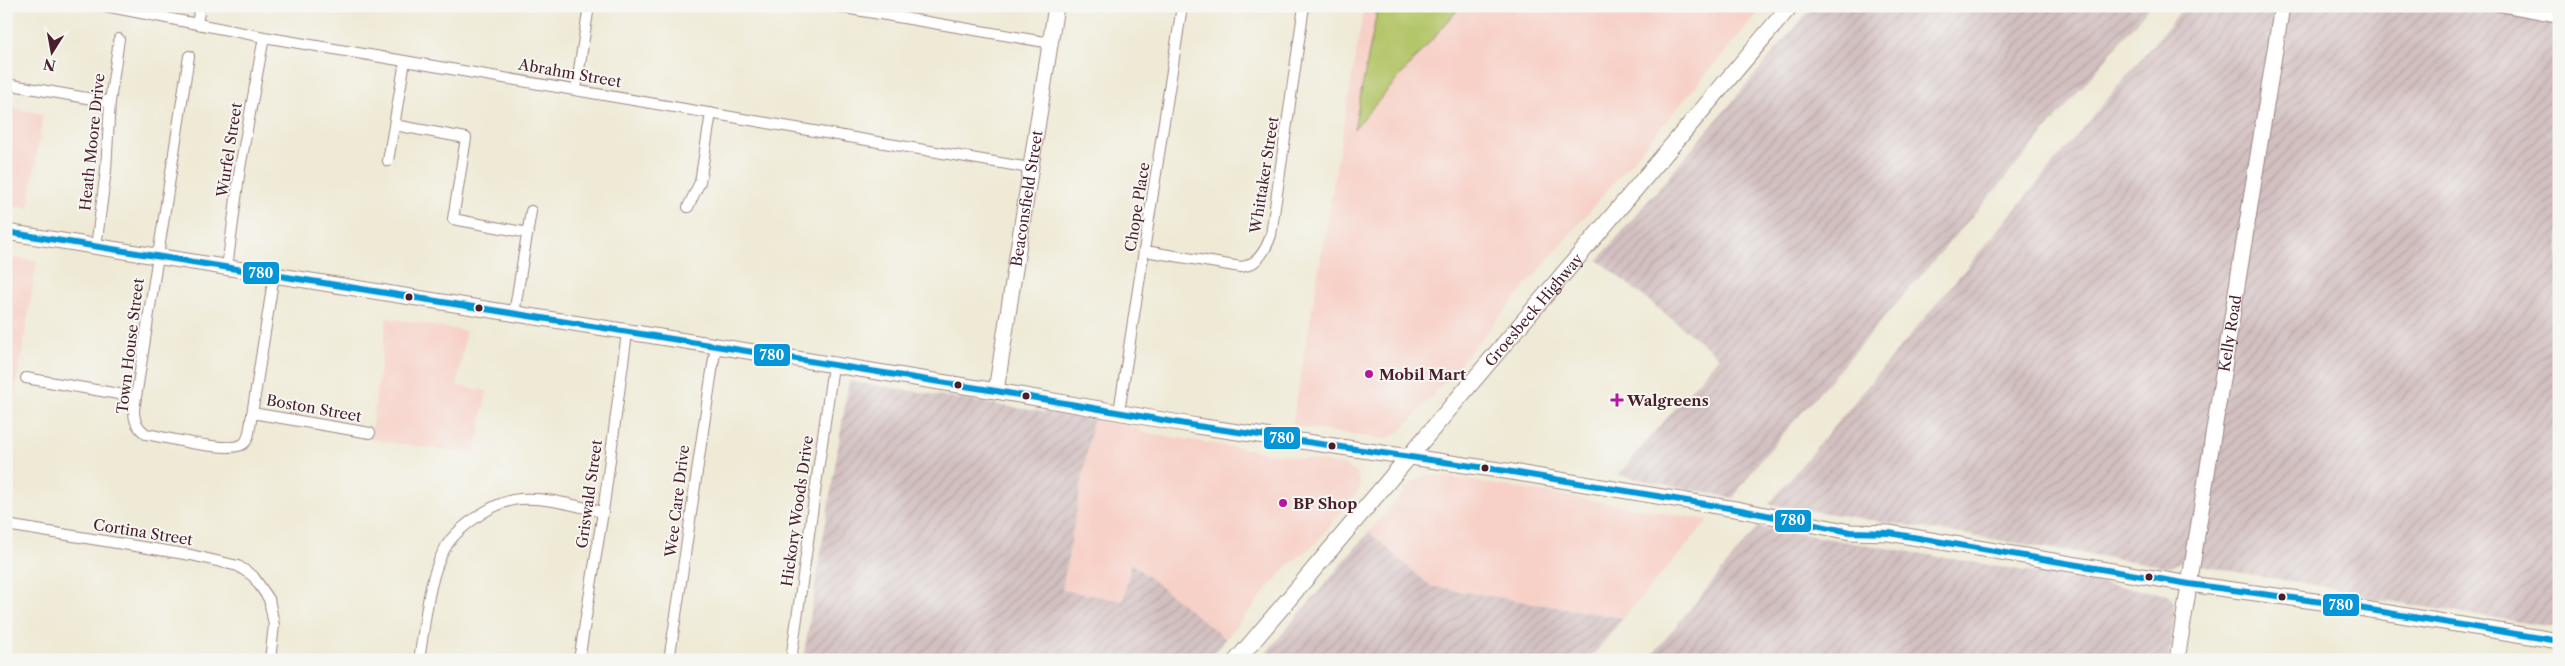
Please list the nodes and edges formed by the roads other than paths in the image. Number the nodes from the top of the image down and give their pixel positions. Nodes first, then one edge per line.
1 (105, 6) edge
2 (200, 6) edge
3 (589, 6) edge
4 (833, 6) edge
5 (1056, 6) edge
6 (1182, 6) edge
7 (1304, 6) edge
8 (1790, 6) edge
9 (2282, 6) edge
10 (2500, 6) edge
11 (2536, 10) edge
12 (2559, 17) edge
13 (197, 24) junction
14 (264, 37) junction
15 (119, 39) dead end
16 (1051, 43) junction
17 (189, 56) dead end
18 (406, 61) junction
19 (6, 84) edge
20 (576, 89) junction
21 (110, 102) junction
22 (711, 113) junction
23 (394, 125) junction
24 (388, 161) dead end
25 (1030, 168) junction
26 (688, 207) dead end
27 (532, 211) dead end
28 (6, 232) edge
29 (528, 232) junction
30 (96, 247) junction
31 (1145, 252) junction
32 (157, 255) junction
33 (227, 268) junction
34 (274, 275) junction
35 (514, 314) junction
36 (627, 333) junction
37 (716, 346) junction
38 (833, 366) junction
39 (26, 378) dead end
40 (996, 391) junction
41 (136, 397) junction
42 (1119, 412) junction
43 (252, 413) junction
44 (370, 433) dead end
45 (1411, 455) junction
46 (603, 512) junction
47 (6, 525) edge
48 (2189, 584) junction
49 (2559, 642) edge
50 (270, 660) edge
51 (419, 660) edge
52 (579, 660) edge
53 (669, 660) edge
54 (791, 660) edge
55 (1237, 660) edge
56 (2177, 660) edge

1 - 13 street, Abrahm Street
2 - 13 street
3 - 20 street
4 - 16 street
5 - 16 main road, Beaconsfield Street
6 - 31 street, Chope Place
7 - 31 street, Whittaker Street
8 - 45 main road, Groesbeck Highway
9 - 48 main road, Kelly Road
10 - 11 street
11 - 12 street
13 - 14 street, Abrahm Street
14 - 18 street, Abrahm Street
14 - 33 street, Wurfel Street
15 - 21 street, Heath Moore Drive
16 - 25 main road, Beaconsfield Street
17 - 32 street, Town House Street
18 - 20 street, Abrahm Street
18 - 23 street
19 - 21 street
20 - 22 street, Abrahm Street
21 - 30 street, Heath Moore Drive
22 - 25 street, Abrahm Street
22 - 26 street
23 - 24 street
23 - 29 street
25 - 40 main road, Beaconsfield Street
27 - 29 street
28 - 30 main road
29 - 35 street
30 - 32 main road
31 - 42 street, Chope Place
32 - 33 main road
32 - 41 street, Town House Street
33 - 34 main road
34 - 35 main road
34 - 43 street, Town House Street
35 - 36 main road
36 - 37 main road
36 - 46 street, Griswald Street
37 - 38 main road
37 - 53 street, Wee Care Drive
38 - 40 main road
38 - 54 street, Hickory Woods Drive
39 - 41 street
40 - 42 main road
41 - 43 street, Town House Street
42 - 45 main road
43 - 44 street, Boston Street
45 - 48 main road
45 - 55 main road, Groesbeck Highway
46 - 51 street
46 - 52 street, Griswald Street
47 - 50 street, Cortina Street
48 - 49 main road
48 - 56 main road, Kelly Road

